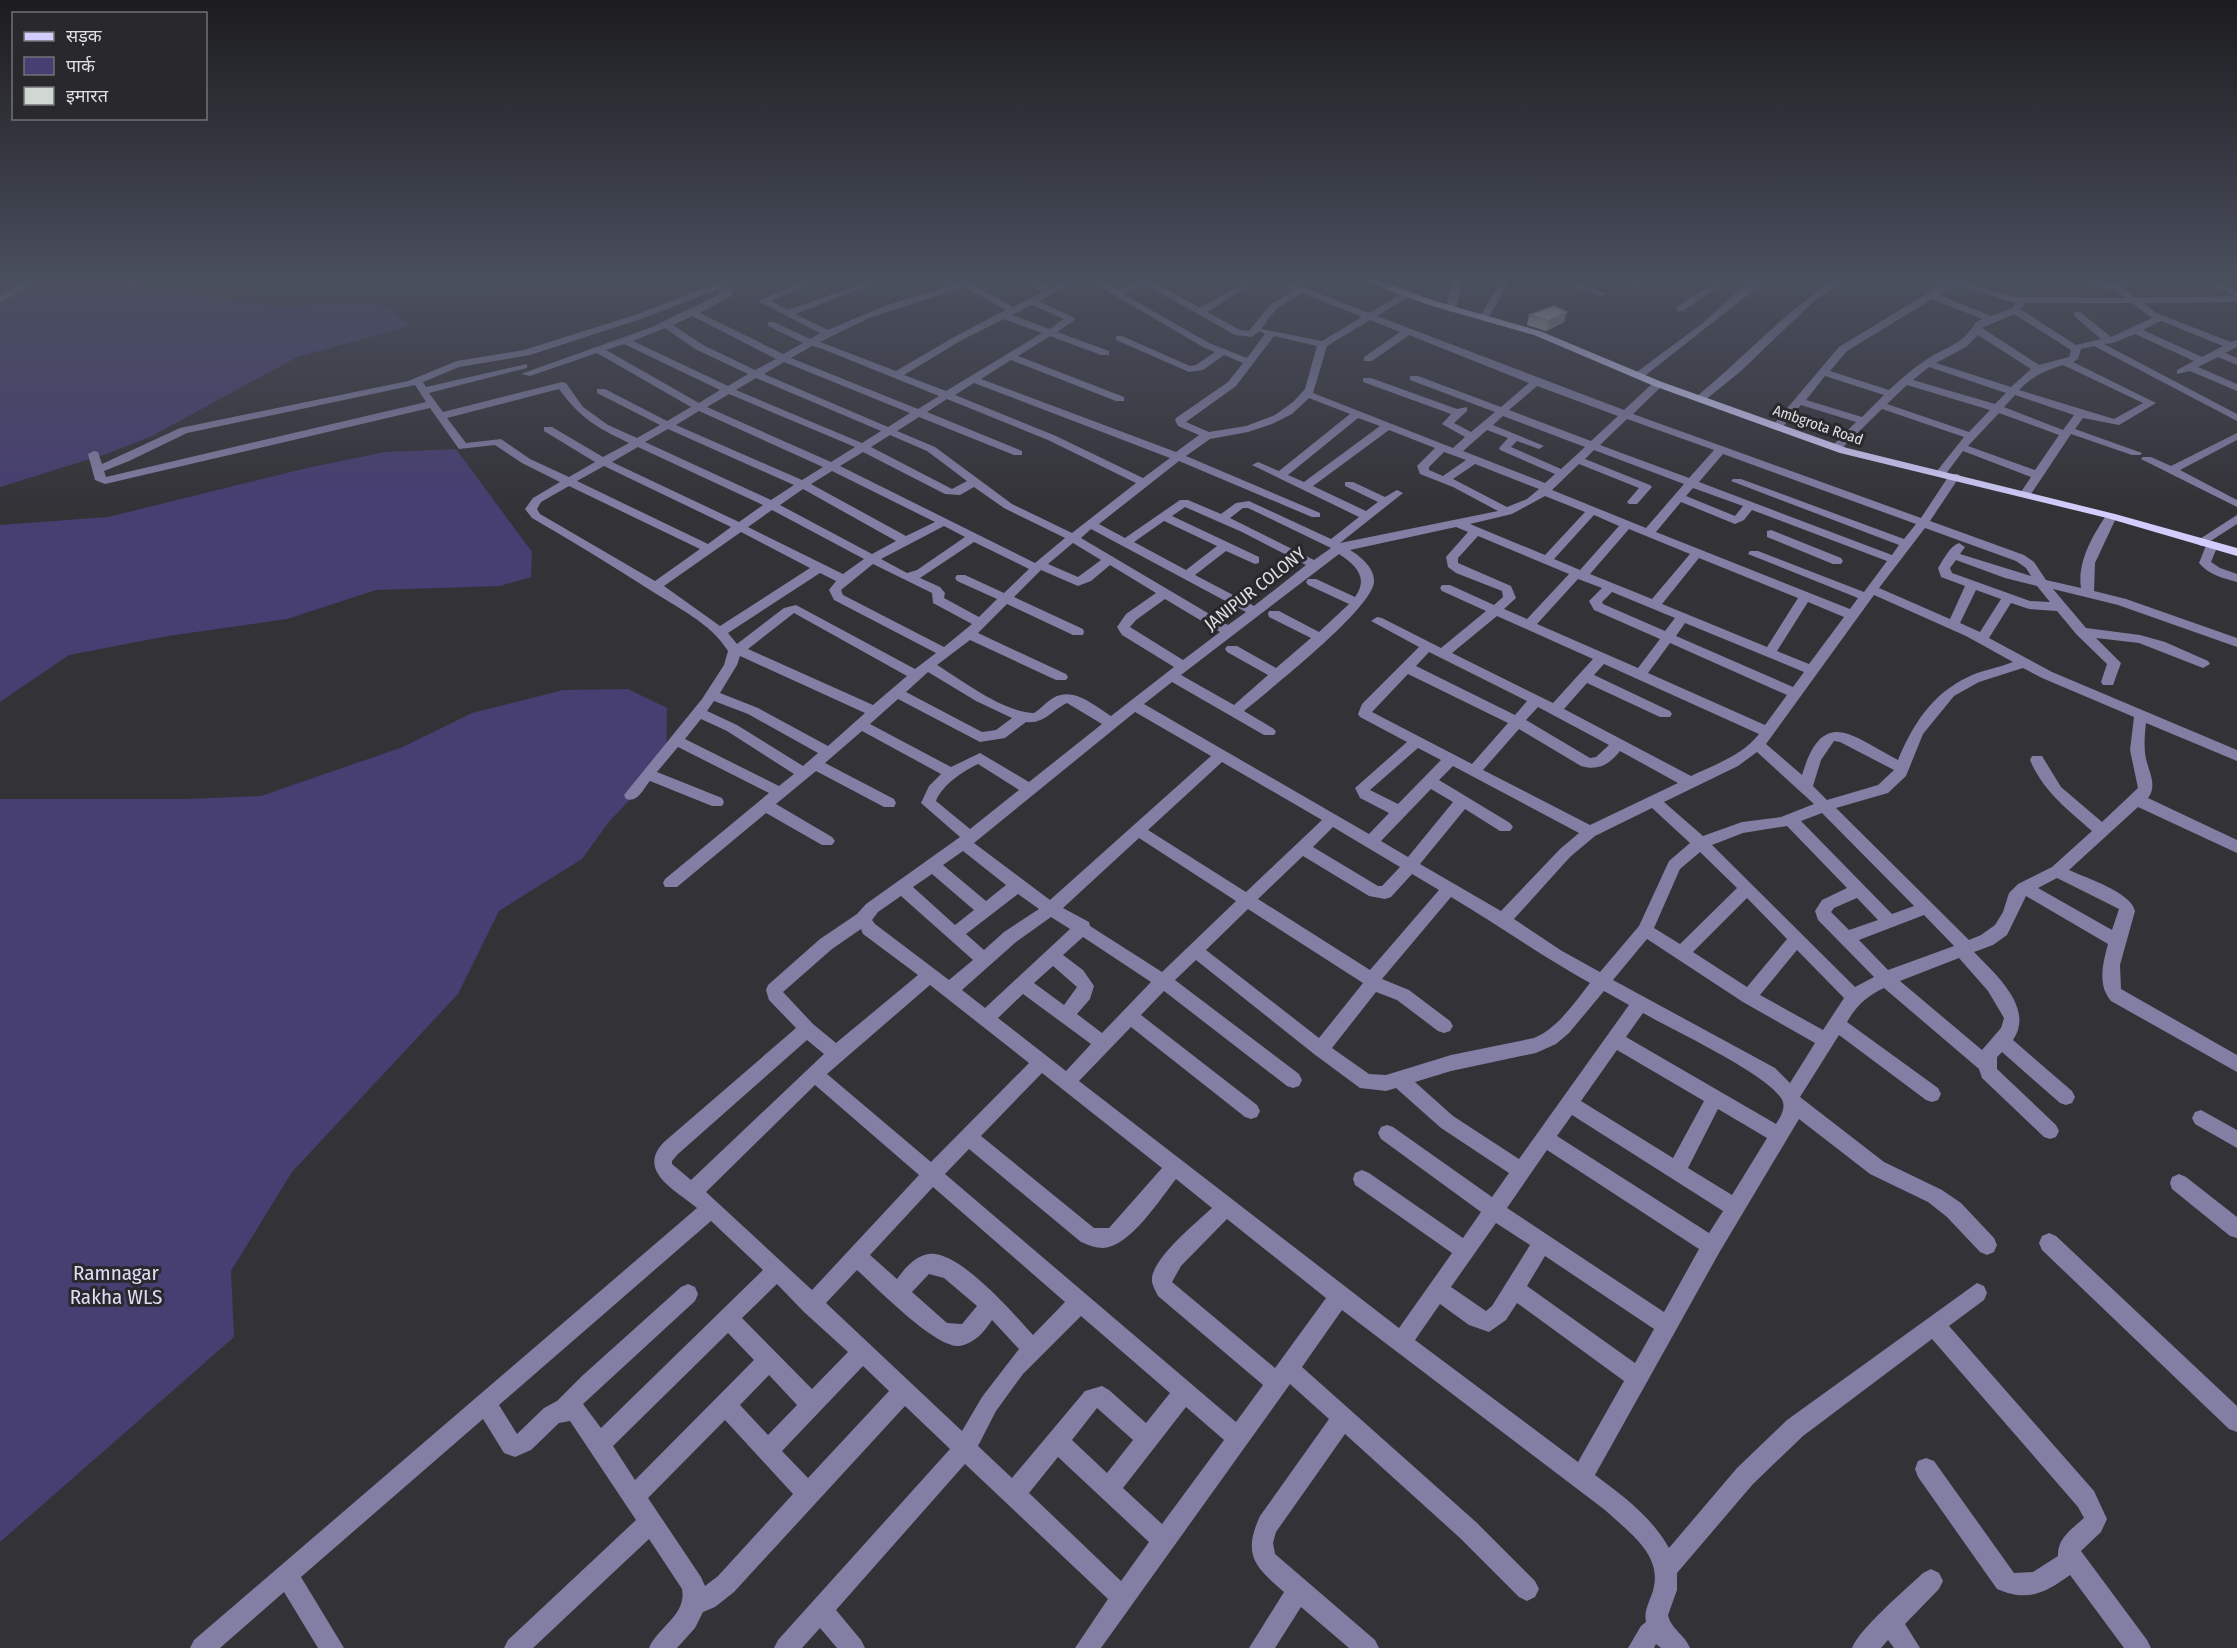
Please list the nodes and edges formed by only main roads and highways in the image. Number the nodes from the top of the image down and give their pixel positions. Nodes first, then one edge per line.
1 (1591, 356) edge
2 (2237, 552) edge

1 - 2 main road, Ambgrota Road

